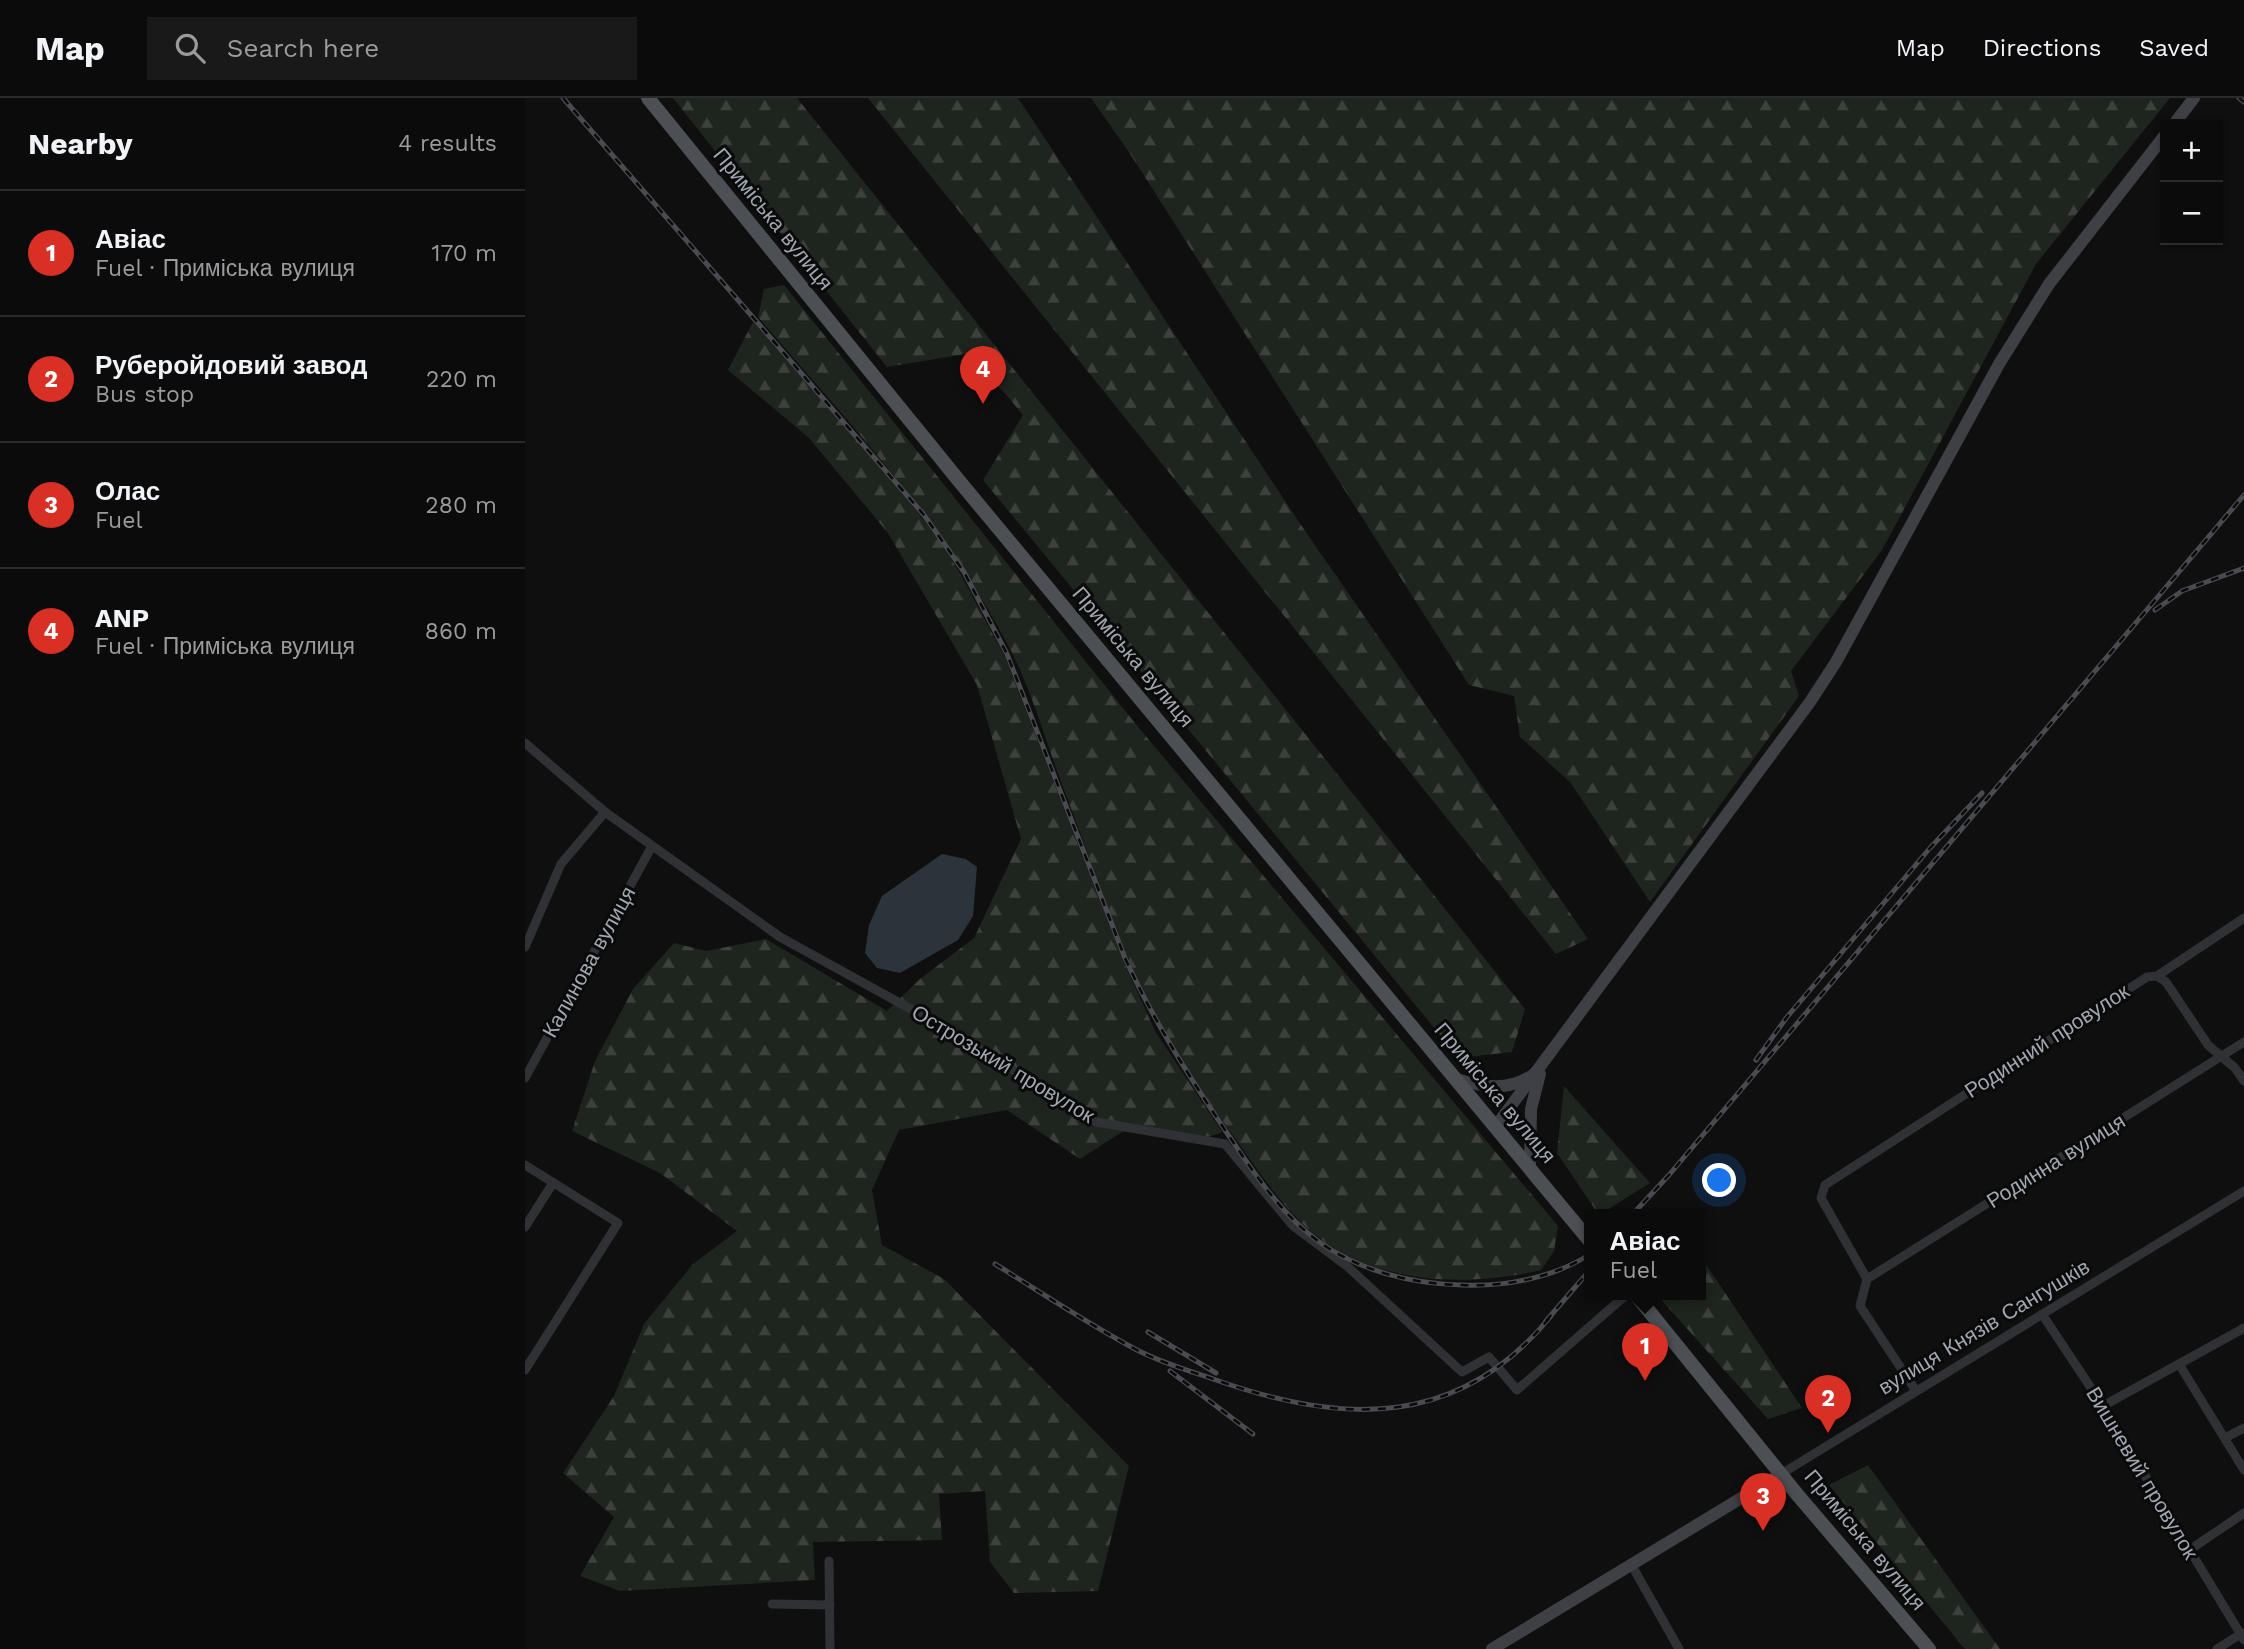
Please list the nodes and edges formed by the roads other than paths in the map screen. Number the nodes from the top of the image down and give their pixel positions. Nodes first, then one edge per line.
1 (648, 98) edge
2 (2195, 98) edge
3 (2178, 119) edge
4 (2160, 141) edge
5 (525, 743) edge
6 (605, 812) junction
7 (652, 846) junction
8 (2244, 918) edge
9 (525, 947) edge
10 (2157, 976) junction
11 (2244, 1042) edge
12 (2221, 1057) junction
13 (1542, 1067) junction
14 (525, 1078) edge
15 (1456, 1079) junction
16 (2244, 1081) edge
17 (1496, 1126) junction
18 (525, 1166) edge
19 (1530, 1168) junction
20 (553, 1183) junction
21 (2244, 1191) edge
22 (525, 1227) edge
23 (1584, 1234) edge
24 (1867, 1279) junction
25 (1620, 1300) edge
26 (1640, 1300) edge
27 (2042, 1314) junction
28 (2244, 1328) edge
29 (2179, 1364) junction
30 (525, 1370) edge
31 (1916, 1391) junction
32 (2103, 1406) junction
33 (2244, 1428) edge
34 (2225, 1438) junction
35 (2244, 1470) edge
36 (1781, 1474) junction
37 (2244, 1513) edge
38 (2188, 1550) junction
39 (829, 1561) dead end
40 (1631, 1564) junction
41 (772, 1604) dead end
42 (830, 1605) junction
43 (2243, 1635) edge
44 (1495, 1648) edge
45 (830, 1649) edge
46 (1679, 1649) edge
47 (1929, 1649) edge
48 (2217, 1649) edge

1 - 15 main road, Приміська вулиця
2 - 3 main road
4 - 13 main road
5 - 6 street, Острозький провулок
6 - 7 street, Острозький провулок
6 - 9 street
7 - 14 street, Калинова вулиця
7 - 25 street, Острозький провулок
8 - 10 street, Родинний провулок
10 - 12 street
10 - 24 street, Родинний провулок
11 - 12 street, Родинна вулиця
12 - 16 street
12 - 24 street, Родинна вулиця
13 - 15 main road
13 - 17 main road
13 - 19 main road
15 - 17 main road, Приміська вулиця
17 - 19 main road, Приміська вулиця
18 - 20 street
19 - 23 main road, Приміська вулиця
20 - 22 street
20 - 30 street
21 - 27 street, вулиця Князів Сангушків
24 - 31 street
26 - 36 main road, Приміська вулиця
27 - 31 street, вулиця Князів Сангушків
27 - 32 street, Вишневий провулок
28 - 29 street
29 - 32 street
29 - 34 street
31 - 36 street, вулиця Князів Сангушків
32 - 38 street, Вишневий провулок
33 - 34 street
34 - 35 street
36 - 40 main road, вулиця Князів Сангушків
36 - 47 main road, Приміська вулиця
37 - 38 street
38 - 43 street, Вишневий провулок
39 - 42 street
40 - 44 main road, вулиця Князів Сангушків
40 - 46 street
41 - 42 street
42 - 45 street
43 - 48 street

